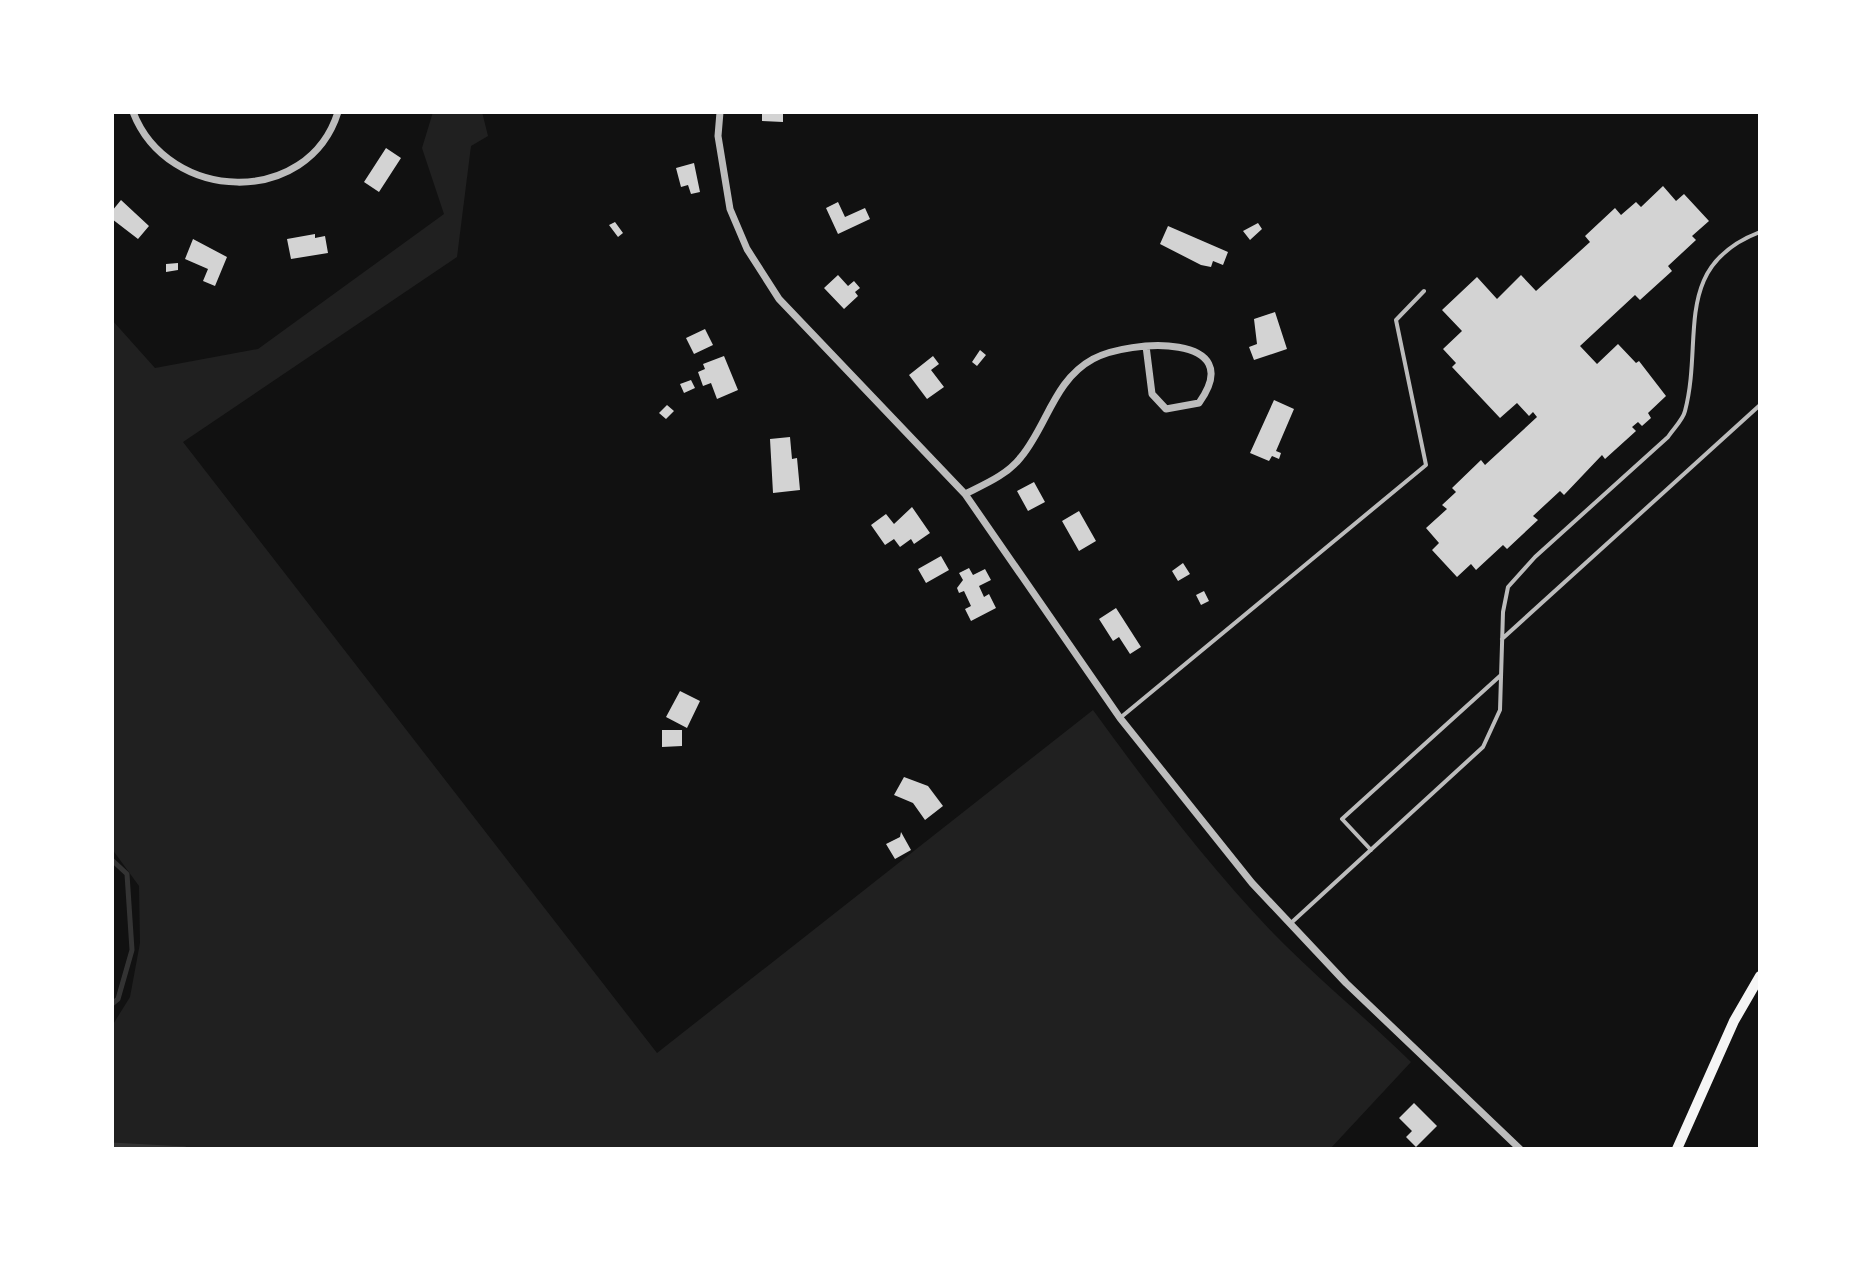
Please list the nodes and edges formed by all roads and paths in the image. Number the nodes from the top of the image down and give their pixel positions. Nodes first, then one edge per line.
1 (133, 112) edge
2 (338, 112) edge
3 (720, 112) edge
4 (1758, 231) edge
5 (1424, 291) dead end
6 (1146, 346) junction
7 (1760, 405) edge
8 (965, 494) junction
9 (1502, 639) junction
10 (1501, 675) junction
11 (1120, 718) junction
12 (1371, 850) junction
13 (1289, 925) junction
14 (1760, 976) edge
15 (1520, 1149) edge
16 (1677, 1149) edge

1 - 2 street
3 - 8 street
4 - 9 lane
5 - 11 lane
6 - 6 street
6 - 8 street
7 - 9 lane
8 - 11 street
9 - 10 lane
10 - 12 lane
10 - 12 lane
11 - 13 street
12 - 13 lane
13 - 15 street
14 - 16 main road

